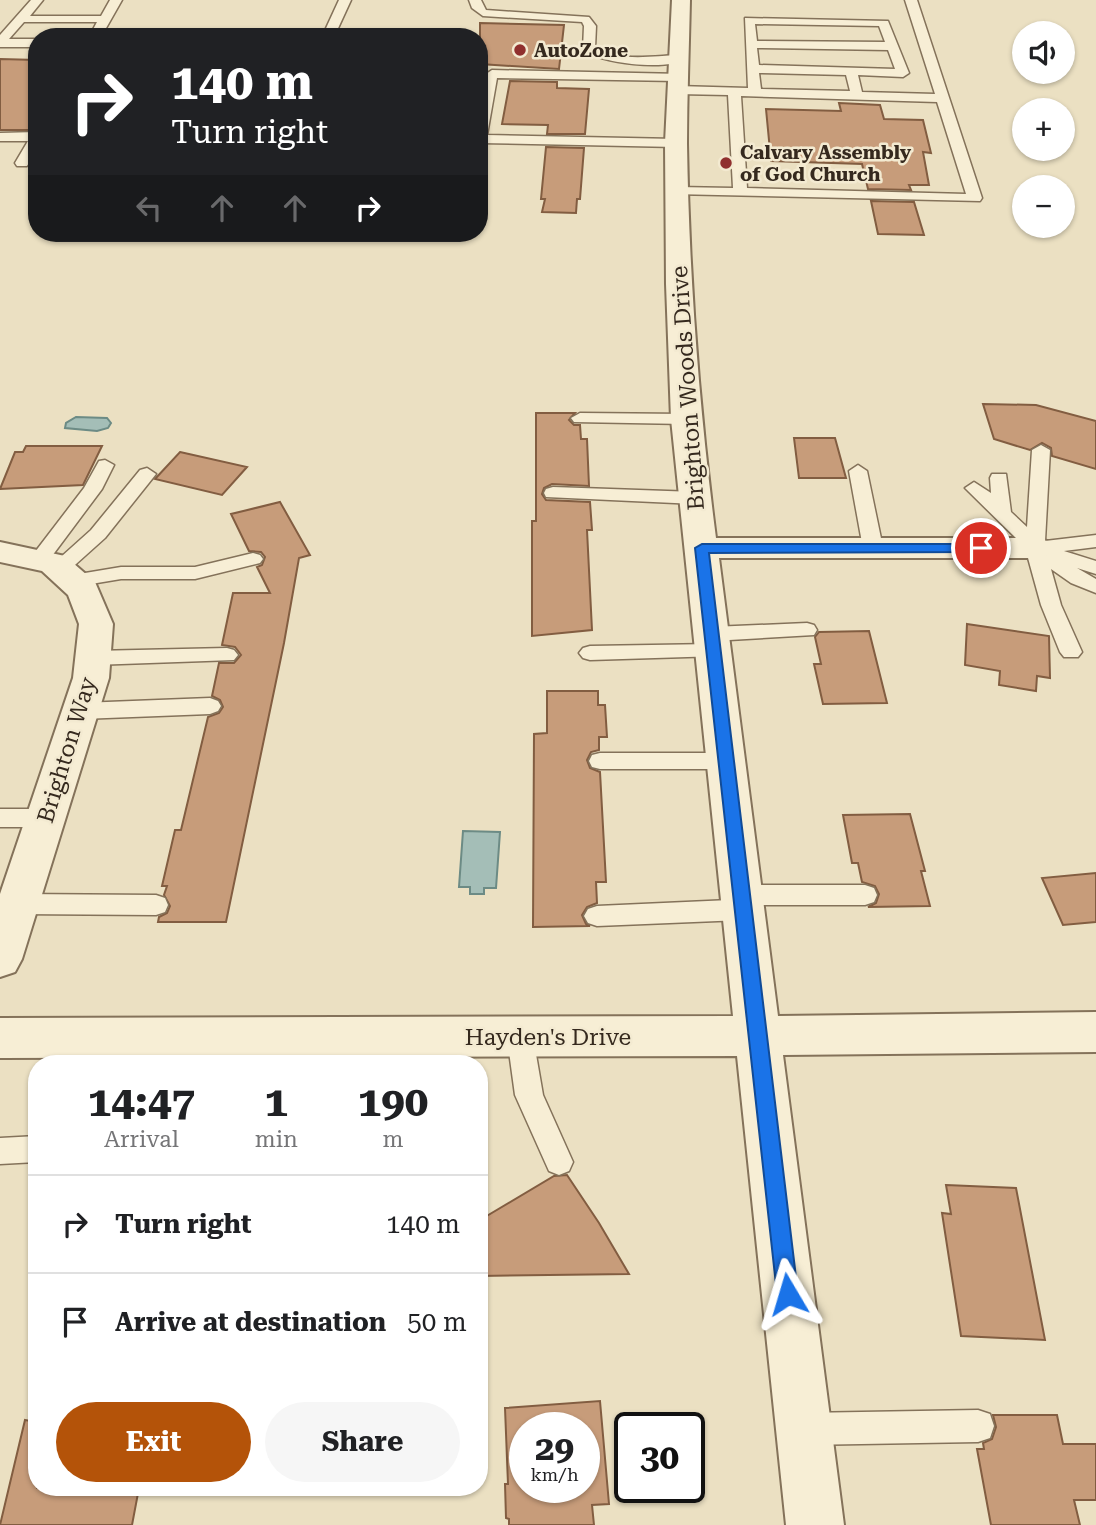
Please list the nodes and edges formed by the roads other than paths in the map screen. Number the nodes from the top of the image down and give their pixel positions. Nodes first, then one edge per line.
1 (37, 0) edge
2 (116, 0) edge
3 (345, 0) edge
4 (681, 0) edge
5 (911, 0) edge
6 (478, 1) edge
7 (21, 19) junction
8 (105, 19) junction
9 (100, 28) edge
10 (332, 28) edge
11 (0, 43) edge
12 (28, 43) edge
13 (751, 44) junction
14 (893, 46) junction
15 (753, 69) junction
16 (851, 71) junction
17 (488, 75) edge
18 (678, 76) junction
19 (734, 92) junction
20 (755, 93) junction
21 (856, 96) junction
22 (944, 98) junction
23 (0, 137) edge
24 (28, 137) edge
25 (488, 138) edge
26 (676, 143) junction
27 (28, 153) edge
28 (22, 163) dead end
29 (677, 191) junction
30 (740, 192) junction
31 (580, 418) dead end
32 (686, 419) junction
33 (1041, 450) dead end
34 (105, 465) dead end
35 (858, 471) dead end
36 (147, 474) dead end
37 (999, 478) dead end
38 (974, 488) dead end
39 (553, 493) dead end
40 (696, 498) junction
41 (1002, 513) junction
42 (1096, 541) edge
43 (702, 548) junction
44 (873, 548) junction
45 (1035, 548) junction
46 (0, 551) edge
47 (253, 559) dead end
48 (1096, 568) edge
49 (57, 570) junction
50 (1096, 587) edge
51 (807, 630) dead end
52 (712, 642) junction
53 (1071, 652) dead end
54 (590, 653) dead end
55 (228, 655) dead end
56 (93, 658) junction
57 (210, 706) dead end
58 (81, 711) junction
59 (600, 761) dead end
60 (726, 761) junction
61 (0, 818) edge
62 (46, 818) junction
63 (865, 894) dead end
64 (741, 902) junction
65 (18, 904) junction
66 (156, 905) dead end
67 (597, 916) dead end
68 (0, 959) edge
69 (1096, 1032) edge
70 (757, 1036) junction
71 (520, 1037) junction
72 (0, 1038) edge
73 (28, 1149) edge
74 (0, 1151) edge
75 (559, 1162) dead end
76 (978, 1426) dead end
77 (803, 1429) junction
78 (814, 1525) edge

1 - 7 lane
2 - 8 lane
3 - 10 lane
4 - 18 street, Brighton Woods Drive
5 - 22 lane
6 - 18 lane
7 - 8 lane
7 - 11 lane
8 - 9 lane
11 - 12 lane
13 - 14 lane
13 - 14 lane
13 - 15 lane
14 - 16 lane
15 - 16 lane
15 - 20 lane
16 - 21 lane
17 - 18 lane
18 - 19 lane
18 - 26 street, Brighton Woods Drive
19 - 20 lane
19 - 30 lane
20 - 21 lane
21 - 22 lane
22 - 30 lane
23 - 24 lane
25 - 26 lane
26 - 29 street, Brighton Woods Drive
27 - 28 lane
29 - 30 lane
29 - 32 street, Brighton Woods Drive
31 - 32 lane
32 - 40 street, Brighton Woods Drive
33 - 45 lane
34 - 49 lane
35 - 44 lane
36 - 49 lane
37 - 41 lane
38 - 41 lane
39 - 40 lane
40 - 43 street, Brighton Woods Drive
41 - 45 lane
42 - 45 lane
43 - 44 street
43 - 52 street, Brighton Woods Drive
44 - 45 street
45 - 48 lane
45 - 50 lane
45 - 53 lane
46 - 49 street
47 - 49 lane
49 - 56 street, Brighton Way
51 - 52 lane
52 - 54 lane
52 - 60 street, Brighton Woods Drive
55 - 56 lane
56 - 58 street, Brighton Way
57 - 58 lane
58 - 62 street, Brighton Way
59 - 60 lane
60 - 64 street, Brighton Woods Drive
61 - 62 lane
62 - 65 street, Brighton Way
63 - 64 lane
64 - 67 lane
64 - 70 street, Brighton Woods Drive
65 - 66 lane
65 - 68 street, Brighton Way
69 - 70 street, Hayden's Drive
70 - 71 street, Hayden's Drive
70 - 77 street, Brighton Woods Drive
71 - 72 street, Hayden's Drive
71 - 75 lane
73 - 74 lane
76 - 77 lane
77 - 78 street, Brighton Woods Drive

